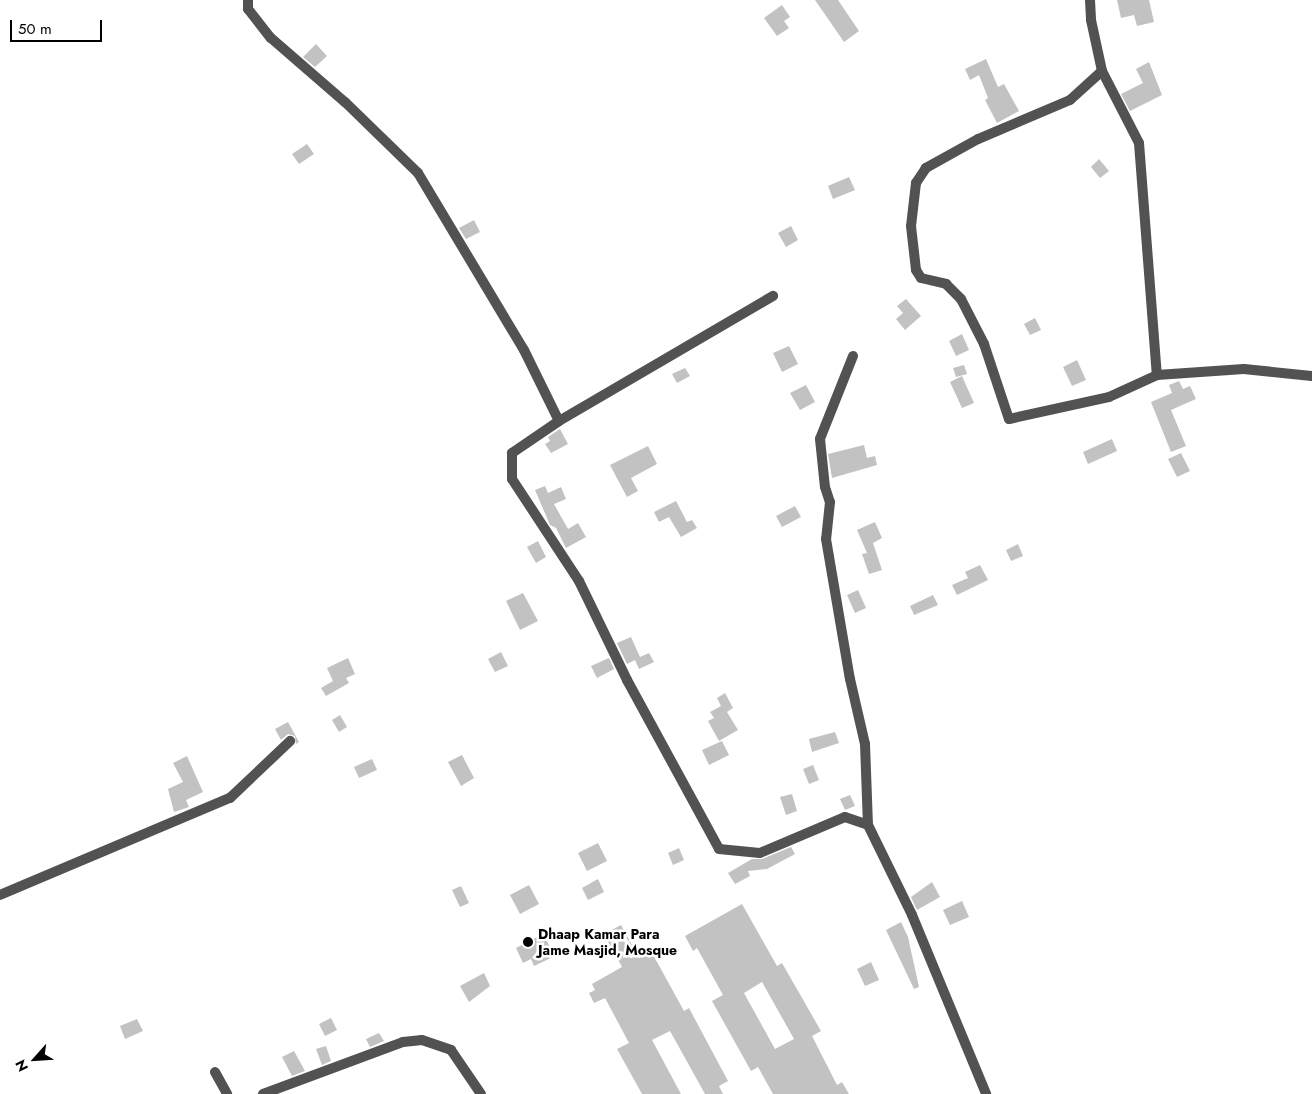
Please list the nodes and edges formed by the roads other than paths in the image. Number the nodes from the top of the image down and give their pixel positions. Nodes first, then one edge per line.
1 (248, 0) edge
2 (1090, 0) edge
3 (1102, 71) junction
4 (773, 296) dead end
5 (853, 356) dead end
6 (1157, 375) junction
7 (1312, 376) edge
8 (559, 421) junction
9 (290, 741) dead end
10 (868, 825) junction
11 (0, 895) edge
12 (215, 1072) dead end
13 (227, 1094) edge
14 (263, 1094) edge
15 (481, 1094) edge
16 (986, 1094) edge

1 - 8 street
2 - 3 street
3 - 6 street
3 - 6 street
4 - 8 street
5 - 10 street
6 - 7 street
8 - 10 street
9 - 11 street
10 - 16 street
12 - 13 street
14 - 15 street

